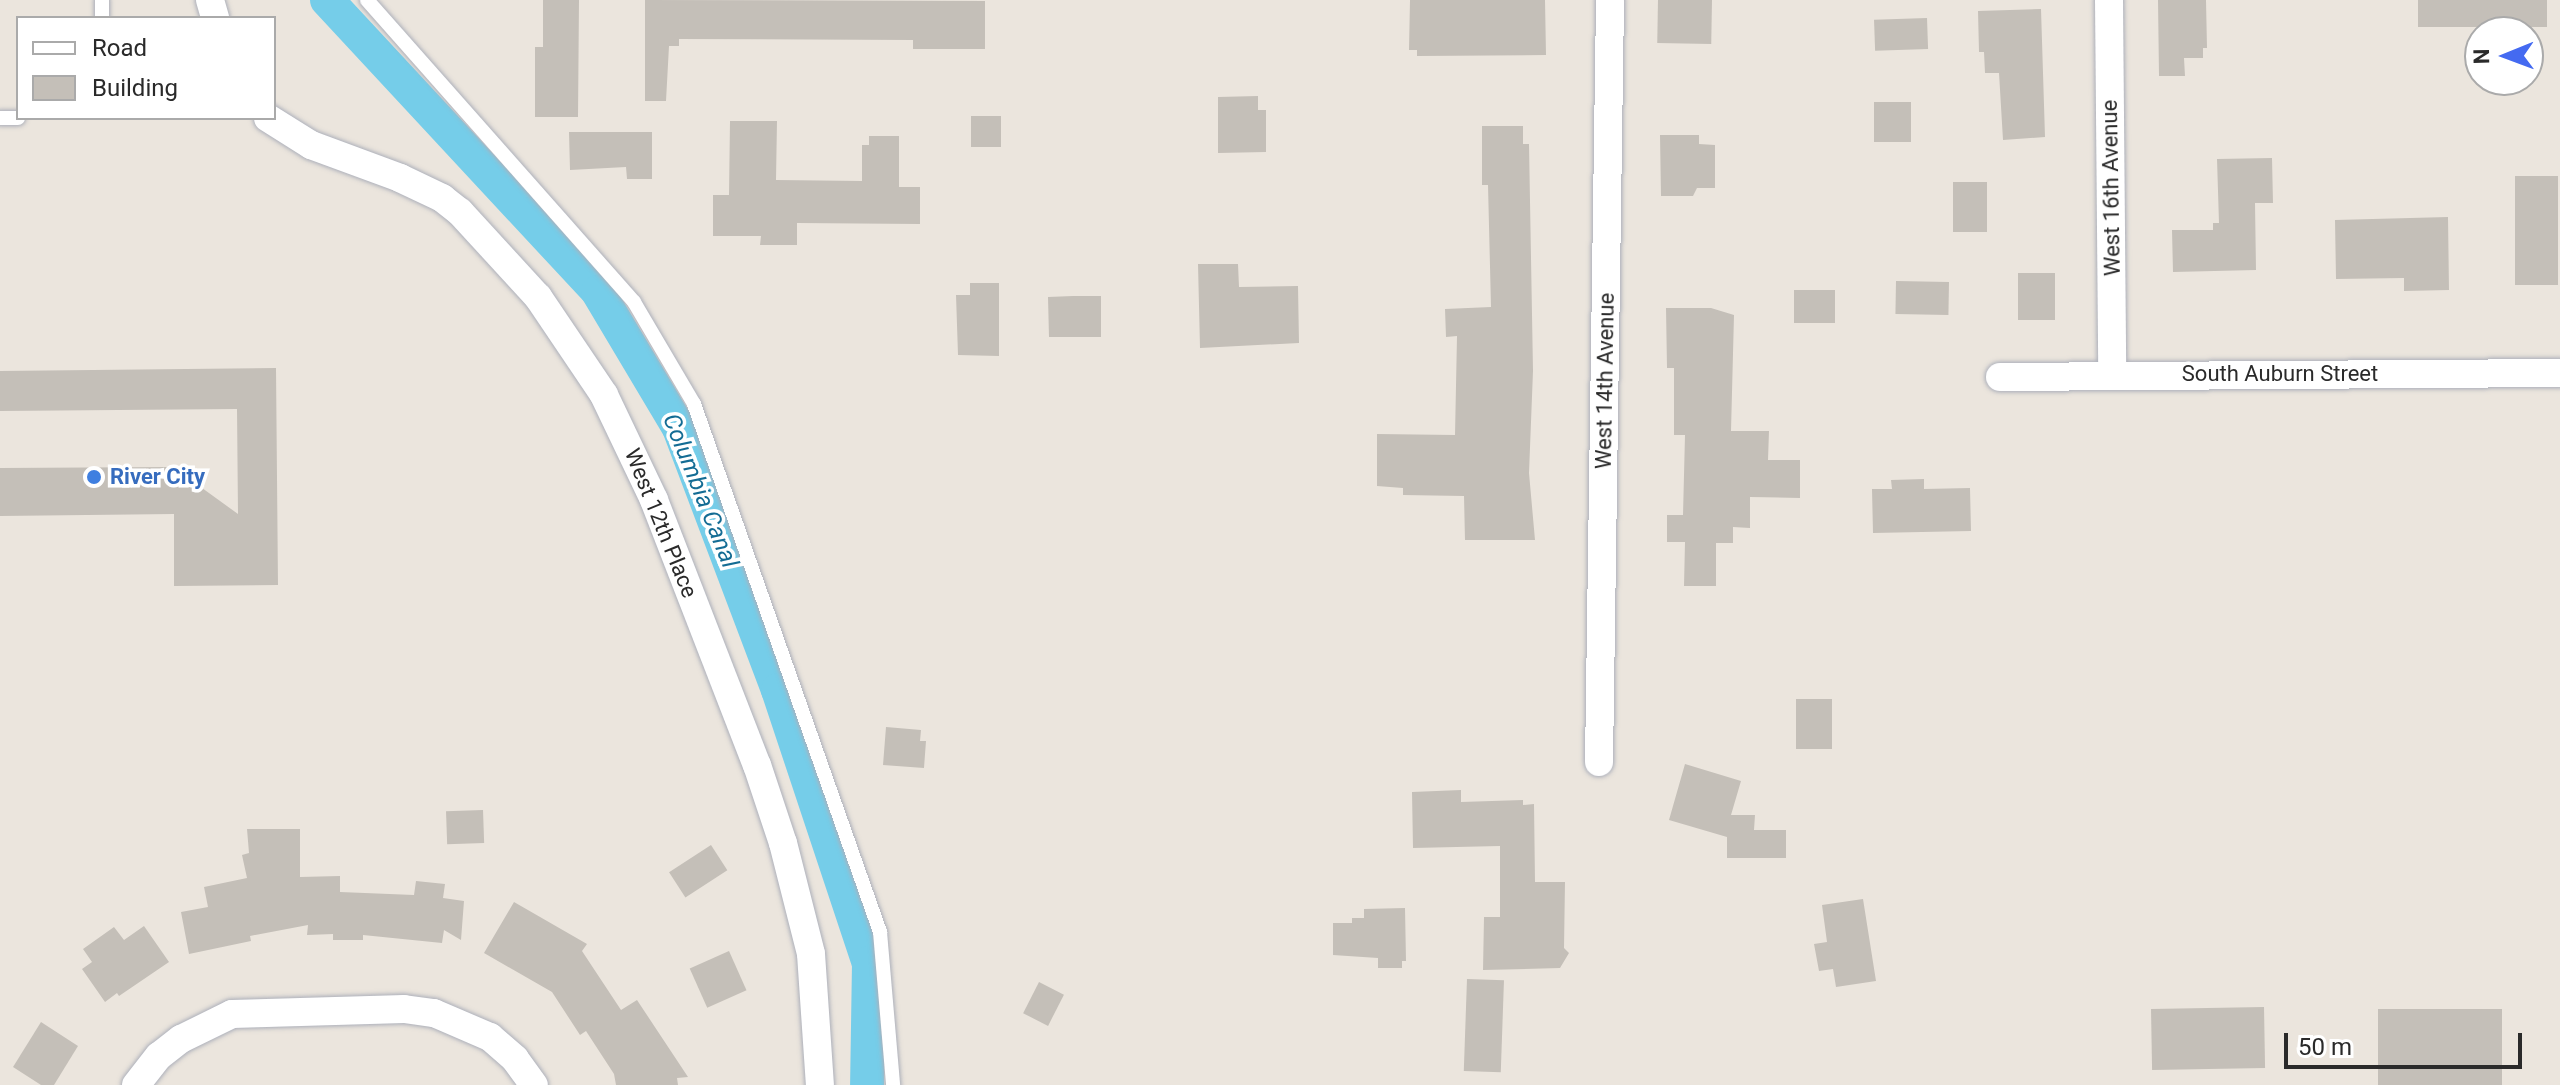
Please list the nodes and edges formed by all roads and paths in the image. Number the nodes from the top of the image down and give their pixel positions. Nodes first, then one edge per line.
1 (367, 0) edge
2 (1610, 0) edge
3 (2109, 0) edge
4 (271, 120) edge
5 (2560, 373) edge
6 (2112, 375) junction
7 (2000, 377) dead end
8 (1599, 762) dead end
9 (136, 1085) edge
10 (534, 1085) edge
11 (820, 1085) edge
12 (893, 1085) edge

1 - 12 lane
2 - 8 street, West 14th Avenue
3 - 6 street, West 16th Avenue
4 - 11 street, West 12th Place
5 - 6 street, South Auburn Street
6 - 7 street, South Auburn Street
9 - 10 street

